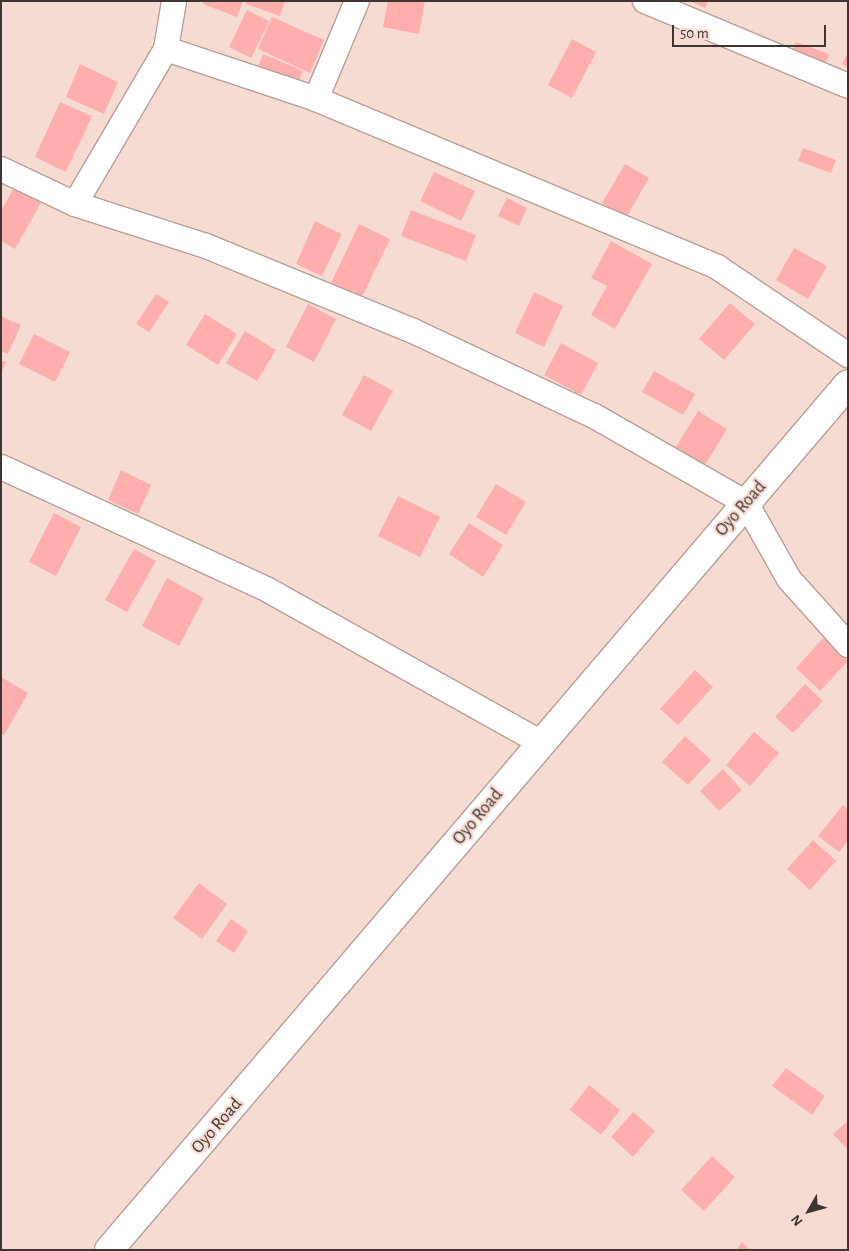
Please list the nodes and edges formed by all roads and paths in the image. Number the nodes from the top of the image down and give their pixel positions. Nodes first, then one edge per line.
1 (174, 1) edge
2 (357, 1) edge
3 (645, 1) edge
4 (166, 49) junction
5 (848, 86) edge
6 (316, 99) junction
7 (1, 169) edge
8 (75, 204) junction
9 (848, 355) edge
10 (848, 384) edge
11 (1, 468) edge
12 (746, 503) junction
13 (848, 645) edge
14 (540, 742) junction
15 (109, 1250) edge

1 - 4 street
2 - 6 street
3 - 5 street
4 - 6 street
4 - 8 street
6 - 9 street
7 - 8 street
8 - 12 street
10 - 12 street, Oyo Road
11 - 14 street
12 - 13 street
12 - 14 street, Oyo Road
14 - 15 street, Oyo Road

